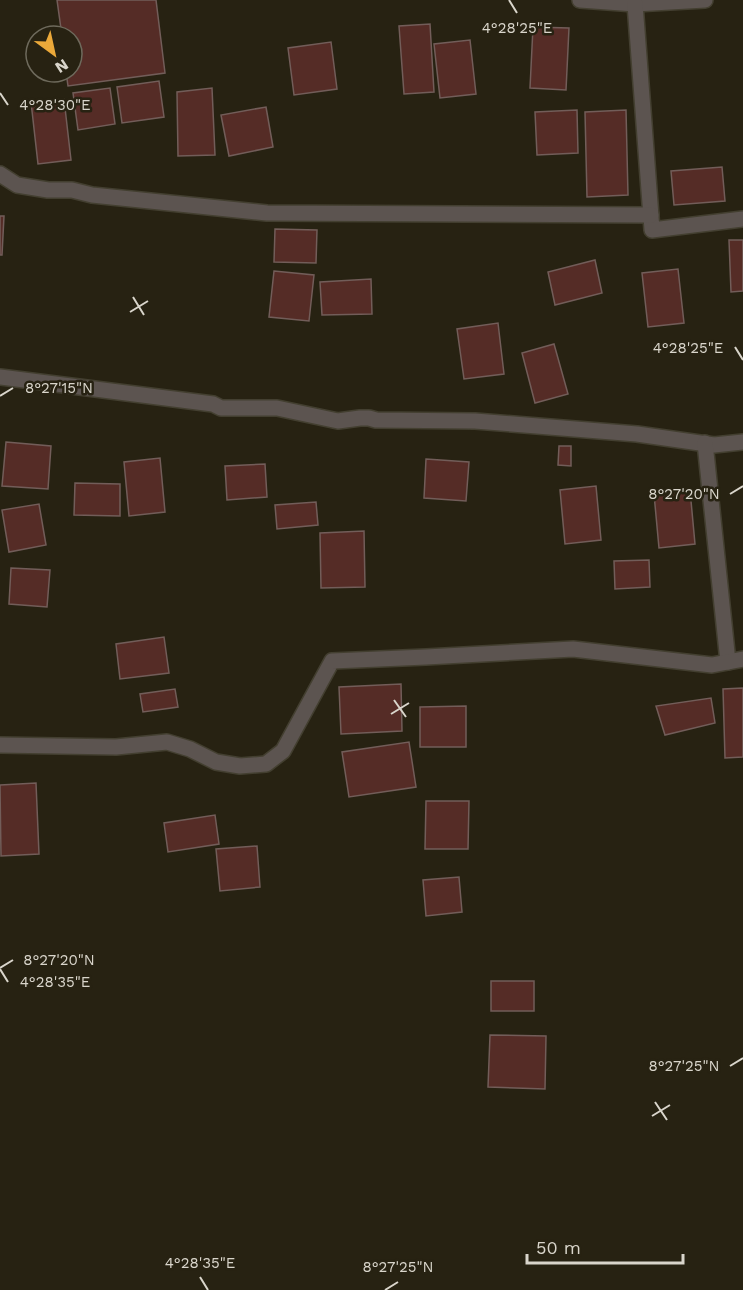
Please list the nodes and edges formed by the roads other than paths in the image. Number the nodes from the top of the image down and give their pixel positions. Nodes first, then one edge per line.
1 (580, 0) edge
2 (705, 0) edge
3 (655, 1) edge
4 (635, 4) junction
5 (0, 174) edge
6 (651, 215) junction
7 (743, 219) edge
8 (0, 377) edge
9 (743, 442) edge
10 (705, 443) junction
11 (736, 660) edge
12 (0, 745) edge

1 - 4 street
2 - 3 street
3 - 4 street
4 - 6 street
5 - 6 street
6 - 7 street
8 - 10 street
9 - 10 street
10 - 11 street
11 - 12 street

